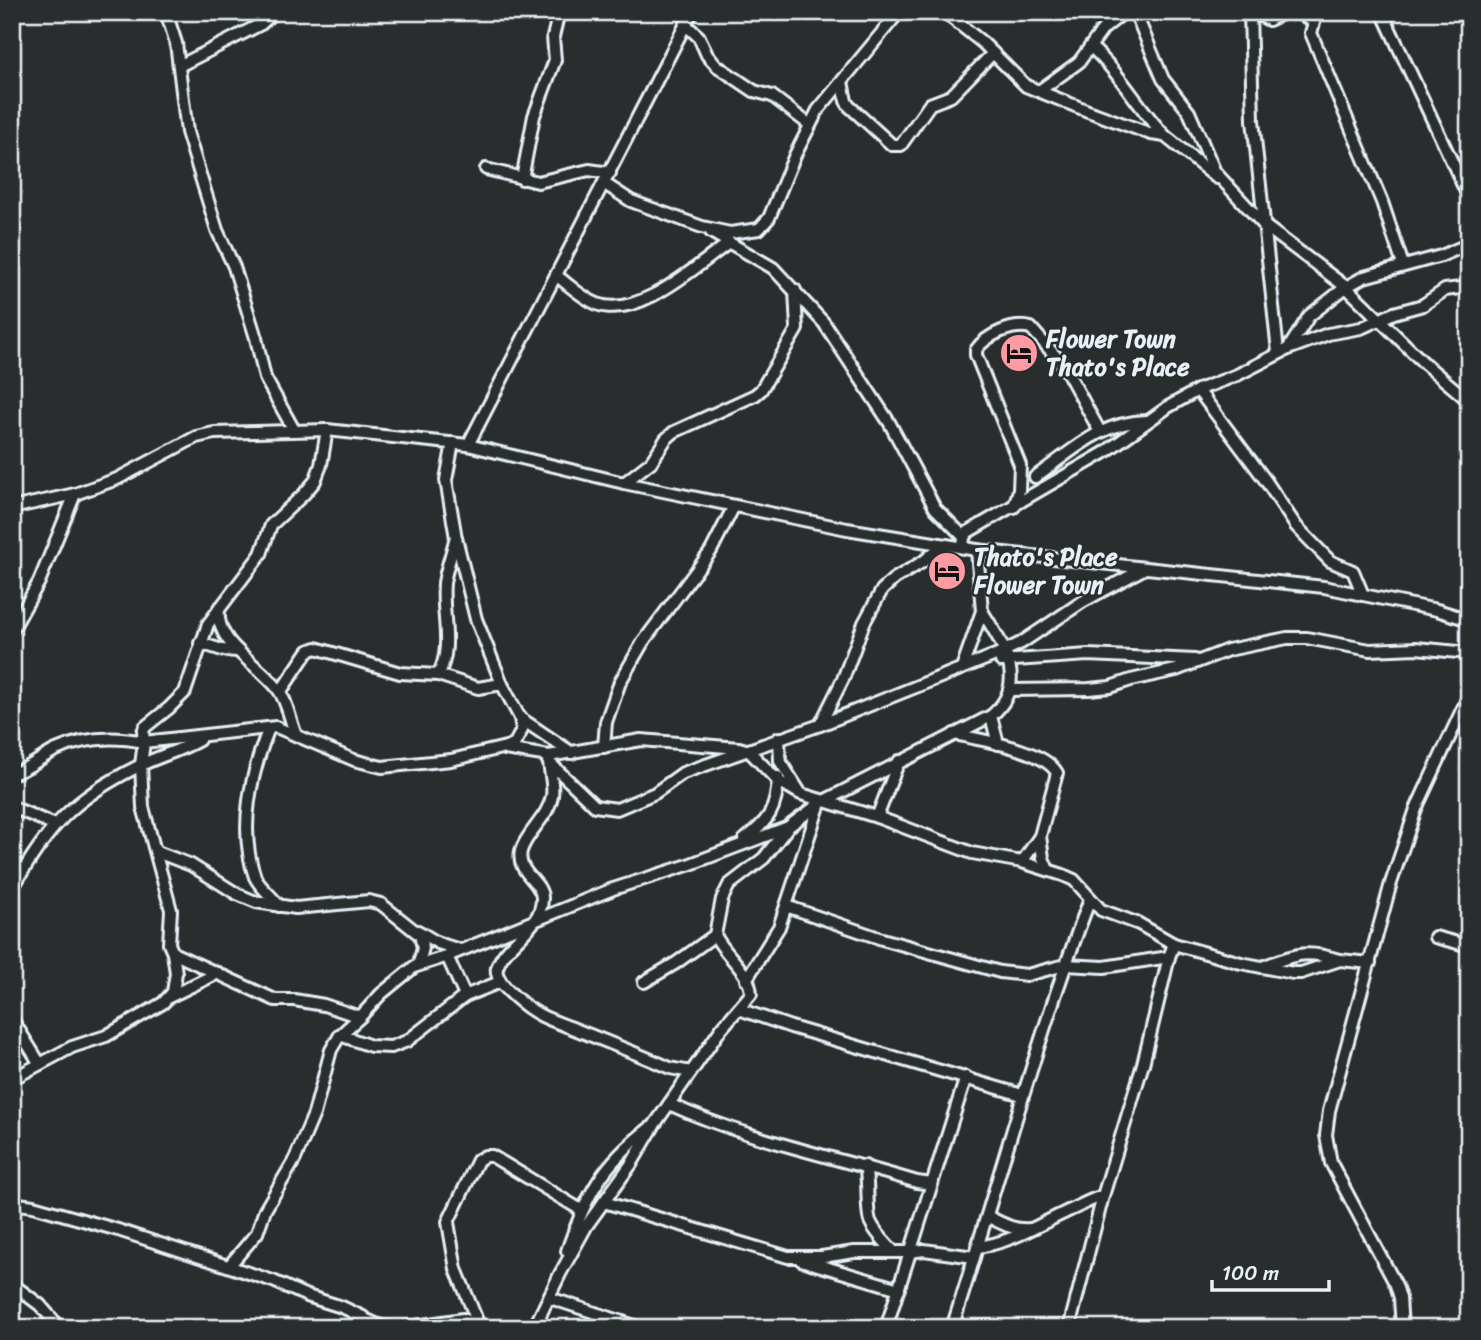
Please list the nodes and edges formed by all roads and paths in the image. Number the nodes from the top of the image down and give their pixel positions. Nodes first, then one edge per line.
1 (166, 12) edge
2 (274, 12) edge
3 (559, 12) edge
4 (692, 12) edge
5 (899, 12) edge
6 (944, 12) edge
7 (1124, 12) edge
8 (1135, 12) edge
9 (1251, 12) edge
10 (1286, 12) edge
11 (1296, 12) edge
12 (1382, 12) edge
13 (1315, 17) edge
14 (686, 25) junction
15 (1091, 47) junction
16 (993, 53) junction
17 (179, 66) junction
18 (842, 82) junction
19 (1039, 91) junction
20 (810, 124) junction
21 (1165, 136) junction
22 (486, 169) dead end
23 (610, 173) junction
24 (523, 179) junction
25 (605, 184) junction
26 (1230, 188) junction
27 (1469, 198) edge
28 (1265, 226) junction
29 (702, 227) junction
30 (729, 243) junction
31 (1469, 244) edge
32 (1403, 265) junction
33 (557, 276) junction
34 (1346, 287) junction
35 (795, 290) junction
36 (1469, 291) edge
37 (1379, 320) junction
38 (1283, 351) junction
39 (1198, 390) junction
40 (1469, 401) edge
41 (1147, 421) junction
42 (294, 430) junction
43 (327, 430) junction
44 (1100, 430) junction
45 (453, 443) junction
46 (468, 445) junction
47 (1020, 465) junction
48 (1035, 477) junction
49 (624, 483) junction
50 (1051, 485) junction
51 (75, 494) junction
52 (734, 506) junction
53 (1014, 508) junction
54 (12, 509) edge
55 (456, 538) junction
56 (963, 542) junction
57 (943, 545) junction
58 (977, 550) junction
59 (1145, 568) junction
60 (1363, 595) junction
61 (220, 605) junction
62 (982, 611) junction
63 (1469, 620) edge
64 (12, 630) edge
65 (200, 643) junction
66 (1006, 649) junction
67 (240, 652) junction
68 (1469, 653) edge
69 (979, 661) junction
70 (1009, 661) junction
71 (1198, 661) junction
72 (962, 668) junction
73 (438, 675) junction
74 (502, 684) junction
75 (1009, 690) junction
76 (281, 691) junction
77 (1469, 695) edge
78 (991, 716) junction
79 (520, 718) junction
80 (820, 725) junction
81 (269, 728) junction
82 (954, 734) junction
83 (296, 735) junction
84 (205, 737) junction
85 (779, 738) junction
86 (144, 742) junction
87 (998, 744) junction
88 (604, 747) junction
89 (502, 748) junction
90 (749, 751) junction
91 (572, 753) junction
92 (549, 758) junction
93 (780, 761) junction
94 (899, 761) junction
95 (141, 765) junction
96 (12, 774) edge
97 (778, 780) junction
98 (801, 794) junction
99 (821, 803) junction
100 (12, 807) edge
101 (877, 817) junction
102 (55, 825) junction
103 (789, 827) junction
104 (1040, 836) junction
105 (737, 846) junction
106 (157, 852) junction
107 (1022, 862) junction
108 (1048, 870) junction
109 (12, 889) edge
110 (1090, 899) junction
111 (279, 906) junction
112 (786, 906) junction
113 (535, 920) junction
114 (418, 931) junction
115 (715, 935) junction
116 (1435, 937) dead end
117 (1174, 944) junction
118 (1469, 946) edge
119 (461, 950) junction
120 (173, 953) junction
121 (447, 956) junction
122 (1169, 957) junction
123 (1340, 960) junction
124 (1370, 963) junction
125 (419, 964) junction
126 (1065, 965) junction
127 (1262, 967) junction
128 (218, 973) junction
129 (746, 980) junction
130 (500, 982) junction
131 (643, 982) dead end
132 (171, 996) junction
133 (465, 996) junction
134 (738, 1009) junction
135 (360, 1017) junction
136 (12, 1019) edge
137 (340, 1035) junction
138 (40, 1065) junction
139 (691, 1072) junction
140 (966, 1077) junction
141 (12, 1079) edge
142 (1022, 1095) junction
143 (669, 1104) junction
144 (655, 1124) junction
145 (865, 1166) junction
146 (932, 1184) junction
147 (1104, 1196) junction
148 (604, 1202) junction
149 (12, 1203) edge
150 (581, 1210) junction
151 (987, 1216) junction
152 (1030, 1228) junction
153 (894, 1252) junction
154 (910, 1252) junction
155 (976, 1252) junction
156 (788, 1256) junction
157 (229, 1266) junction
158 (560, 1274) junction
159 (12, 1284) edge
160 (899, 1289) junction
161 (550, 1298) junction
162 (363, 1317) junction
163 (483, 1325) edge
164 (420, 1327) edge
165 (60, 1328) edge
166 (372, 1328) edge
167 (394, 1328) edge
168 (402, 1328) edge
169 (534, 1328) edge
170 (642, 1328) edge
171 (886, 1328) edge
172 (952, 1328) edge
173 (1069, 1328) edge
174 (1402, 1328) edge

1 - 17 street
2 - 17 street
3 - 24 street
4 - 14 street
5 - 18 street
6 - 16 street
7 - 15 street
8 - 26 street
9 - 10 street
9 - 28 street
11 - 13 street
12 - 27 street
13 - 32 street
14 - 20 street
14 - 23 street
15 - 19 street
15 - 21 street
16 - 18 street
16 - 19 street
17 - 42 street
18 - 20 street
19 - 21 street
20 - 29 street
21 - 26 street
22 - 24 street
23 - 24 street
23 - 25 street
25 - 29 street
25 - 33 street
26 - 28 street
28 - 34 street
28 - 38 street
29 - 30 street
30 - 33 street
30 - 35 street
31 - 32 street
32 - 34 street
33 - 46 street
34 - 37 street
34 - 38 street
35 - 49 street
35 - 56 street
36 - 37 street
37 - 38 street
37 - 40 street
38 - 39 street
39 - 41 street
39 - 60 street
41 - 44 street
41 - 50 street
42 - 43 street
42 - 51 street
43 - 45 street
43 - 61 street
44 - 47 street
44 - 48 street
45 - 46 street
45 - 55 street
46 - 49 street
47 - 48 street
47 - 53 street
48 - 50 street
49 - 52 street
50 - 53 street
51 - 54 street
51 - 64 street
52 - 57 street
52 - 88 street
53 - 56 street
55 - 73 street
55 - 74 street
56 - 57 street
56 - 58 street
57 - 80 street
58 - 59 street
58 - 62 street
59 - 60 street
59 - 66 street
60 - 63 street
61 - 65 street
61 - 67 street
62 - 66 street
62 - 72 street
65 - 67 street
65 - 86 street
66 - 69 street
66 - 70 street
67 - 76 street
68 - 71 street
69 - 70 street
69 - 72 street
70 - 71 street
70 - 75 street
71 - 75 street
72 - 80 street
73 - 74 street
73 - 76 street
74 - 79 street
75 - 78 street
76 - 83 street
77 - 124 street
78 - 82 street
78 - 87 street
79 - 89 street
79 - 91 street
80 - 85 street
81 - 83 street
81 - 84 street
81 - 111 street
82 - 87 street
82 - 94 street
83 - 89 street
84 - 86 street
84 - 95 street
85 - 90 street
85 - 93 street
86 - 95 street
86 - 96 street
87 - 104 street
88 - 90 street
88 - 91 street
89 - 92 street
90 - 92 street
90 - 97 street
91 - 92 street
92 - 113 street
93 - 97 street
93 - 98 street
94 - 99 street
94 - 101 street
95 - 102 street
95 - 106 street
97 - 98 street
97 - 105 street
98 - 99 street
99 - 101 street
99 - 103 street
99 - 112 street
100 - 102 street
101 - 107 street
102 - 109 street
103 - 105 street
103 - 115 street
104 - 107 street
104 - 108 street
105 - 113 street
106 - 111 street
106 - 120 street
107 - 108 street
108 - 110 street
110 - 117 street
110 - 126 street
111 - 114 street
112 - 126 street
112 - 129 street
113 - 119 street
113 - 130 street
114 - 119 street
114 - 125 street
115 - 129 street
115 - 131 street
116 - 118 street
117 - 122 street
117 - 127 street
119 - 121 street
120 - 128 street
120 - 132 street
121 - 125 street
121 - 133 street
122 - 126 street
122 - 147 street
123 - 124 street
123 - 127 street
123 - 127 street
124 - 174 street
125 - 135 street
126 - 142 street
128 - 132 street
128 - 135 street
129 - 134 street
130 - 133 street
130 - 139 street
132 - 138 street
133 - 137 street
134 - 139 street
134 - 140 street
135 - 137 street
136 - 138 street
137 - 157 street
138 - 141 street
139 - 143 street
140 - 142 street
140 - 146 street
142 - 151 street
143 - 144 street
143 - 145 street
144 - 148 street
144 - 150 street
145 - 146 street
145 - 153 street
146 - 154 street
147 - 152 street
147 - 173 street
148 - 156 street
148 - 158 street
149 - 157 street
150 - 158 street
150 - 163 street
151 - 152 street
151 - 155 street
152 - 155 street
153 - 154 street
153 - 156 street
154 - 155 street
154 - 160 street
155 - 172 street
156 - 160 street
157 - 162 street
158 - 161 street
159 - 165 street
160 - 171 street
161 - 169 street
161 - 170 street
162 - 166 street
162 - 167 street
163 - 164 street
164 - 168 street

